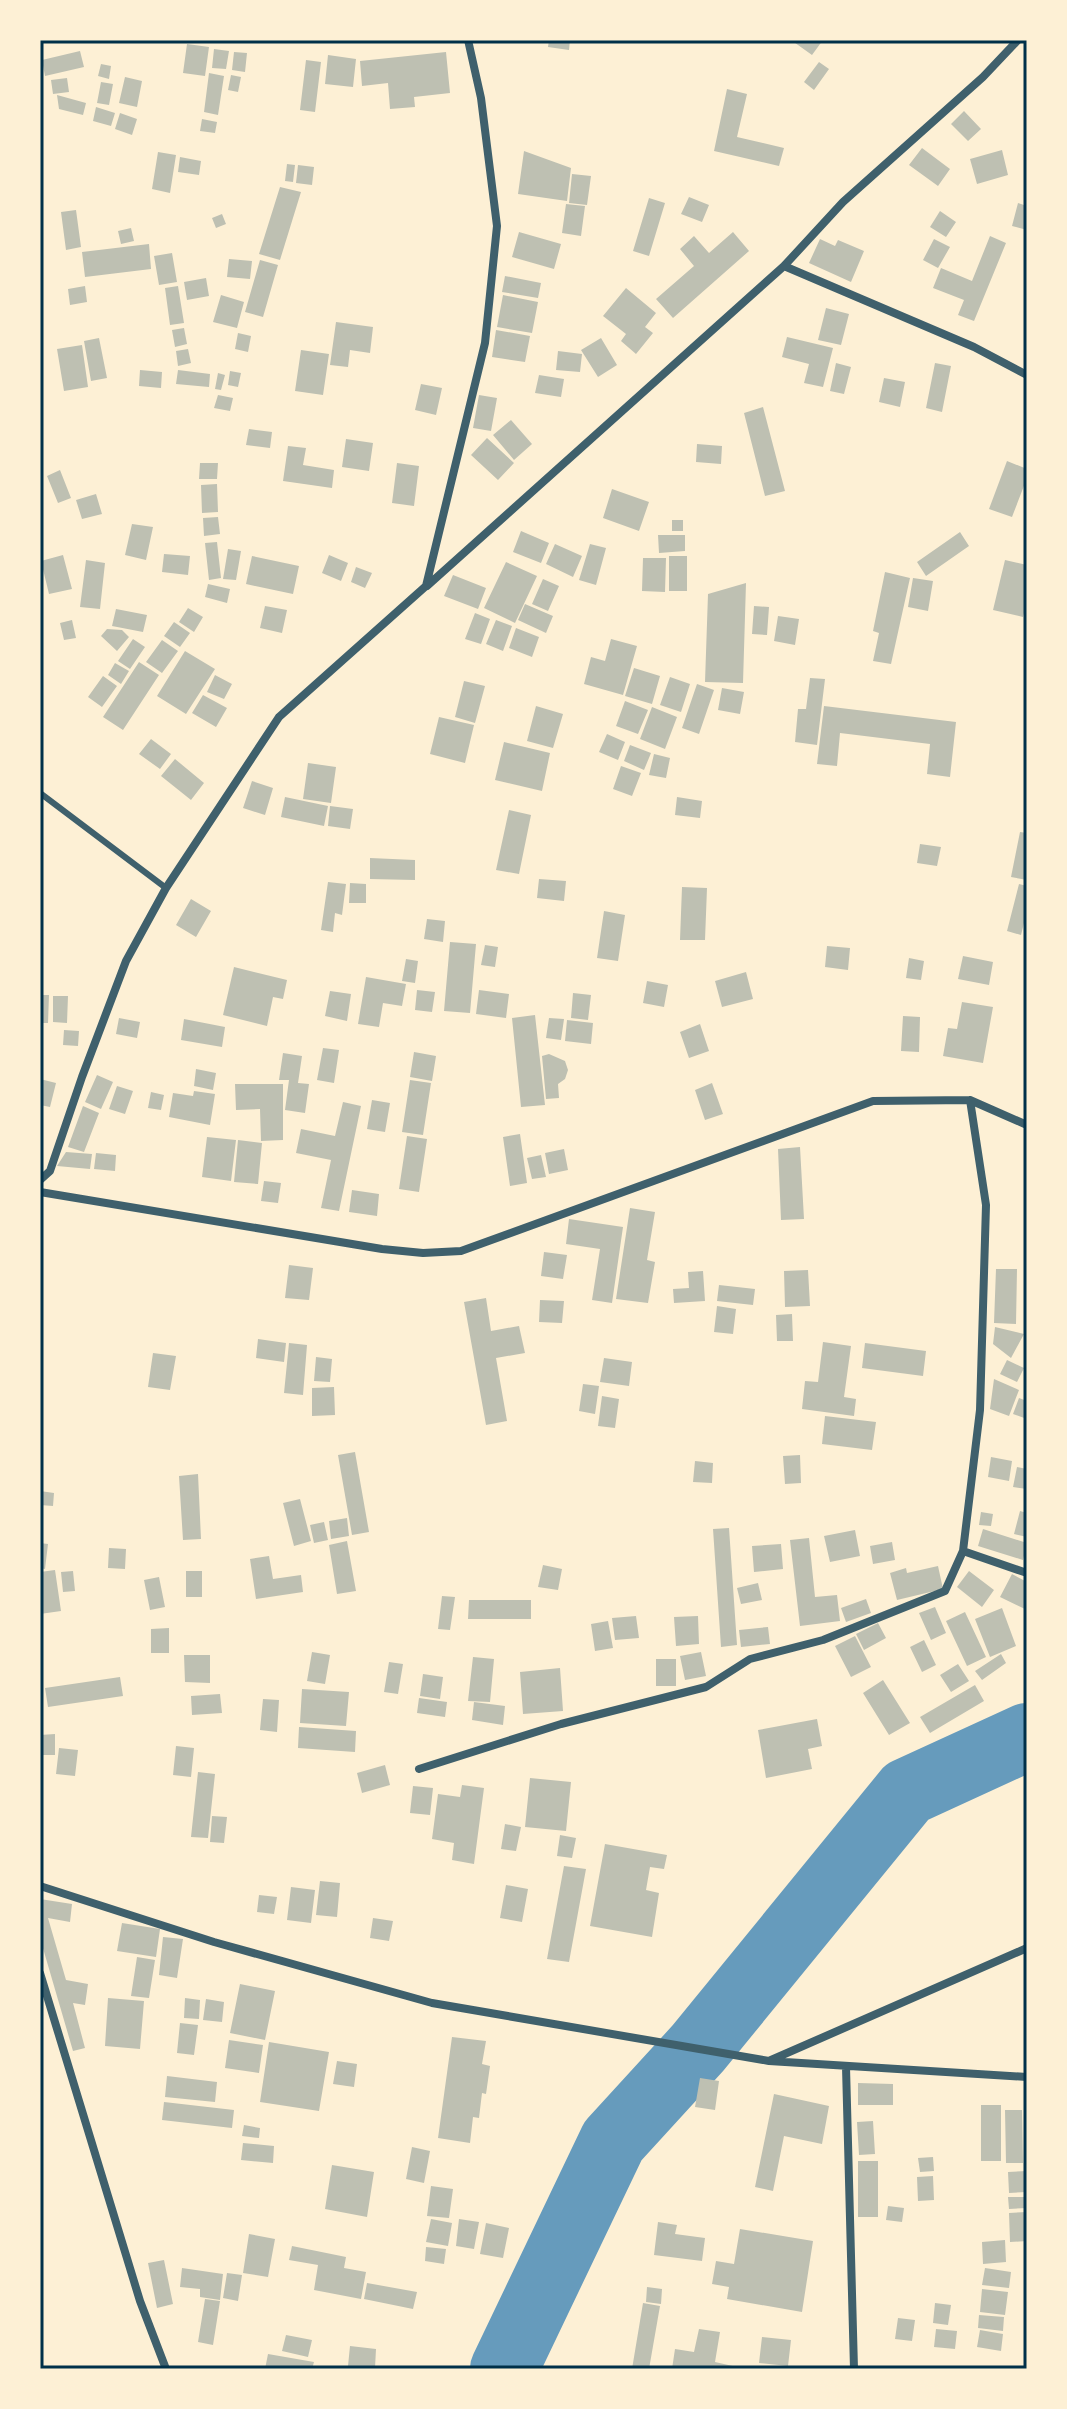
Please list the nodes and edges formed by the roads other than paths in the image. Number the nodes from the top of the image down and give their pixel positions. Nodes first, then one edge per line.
1 (468, 40) edge
2 (1018, 40) edge
3 (784, 266) junction
4 (1027, 375) edge
5 (426, 586) junction
6 (40, 793) edge
7 (166, 888) junction
8 (970, 1100) junction
9 (1027, 1125) edge
10 (40, 1180) edge
11 (40, 1192) edge
12 (963, 1551) junction
13 (1027, 1573) edge
14 (419, 1769) dead end
15 (40, 1886) edge
16 (1027, 1948) edge
17 (40, 1973) edge
18 (769, 2061) junction
19 (846, 2067) junction
20 (1027, 2077) edge
21 (166, 2369) edge
22 (854, 2369) edge

1 - 5 street
2 - 3 street
3 - 4 street
3 - 5 street
5 - 7 street
6 - 7 lane
7 - 10 street
8 - 9 street
8 - 11 street
8 - 12 street
12 - 13 street
12 - 14 street
15 - 18 street
16 - 18 street
17 - 21 street
18 - 19 street
19 - 20 street
19 - 22 street

